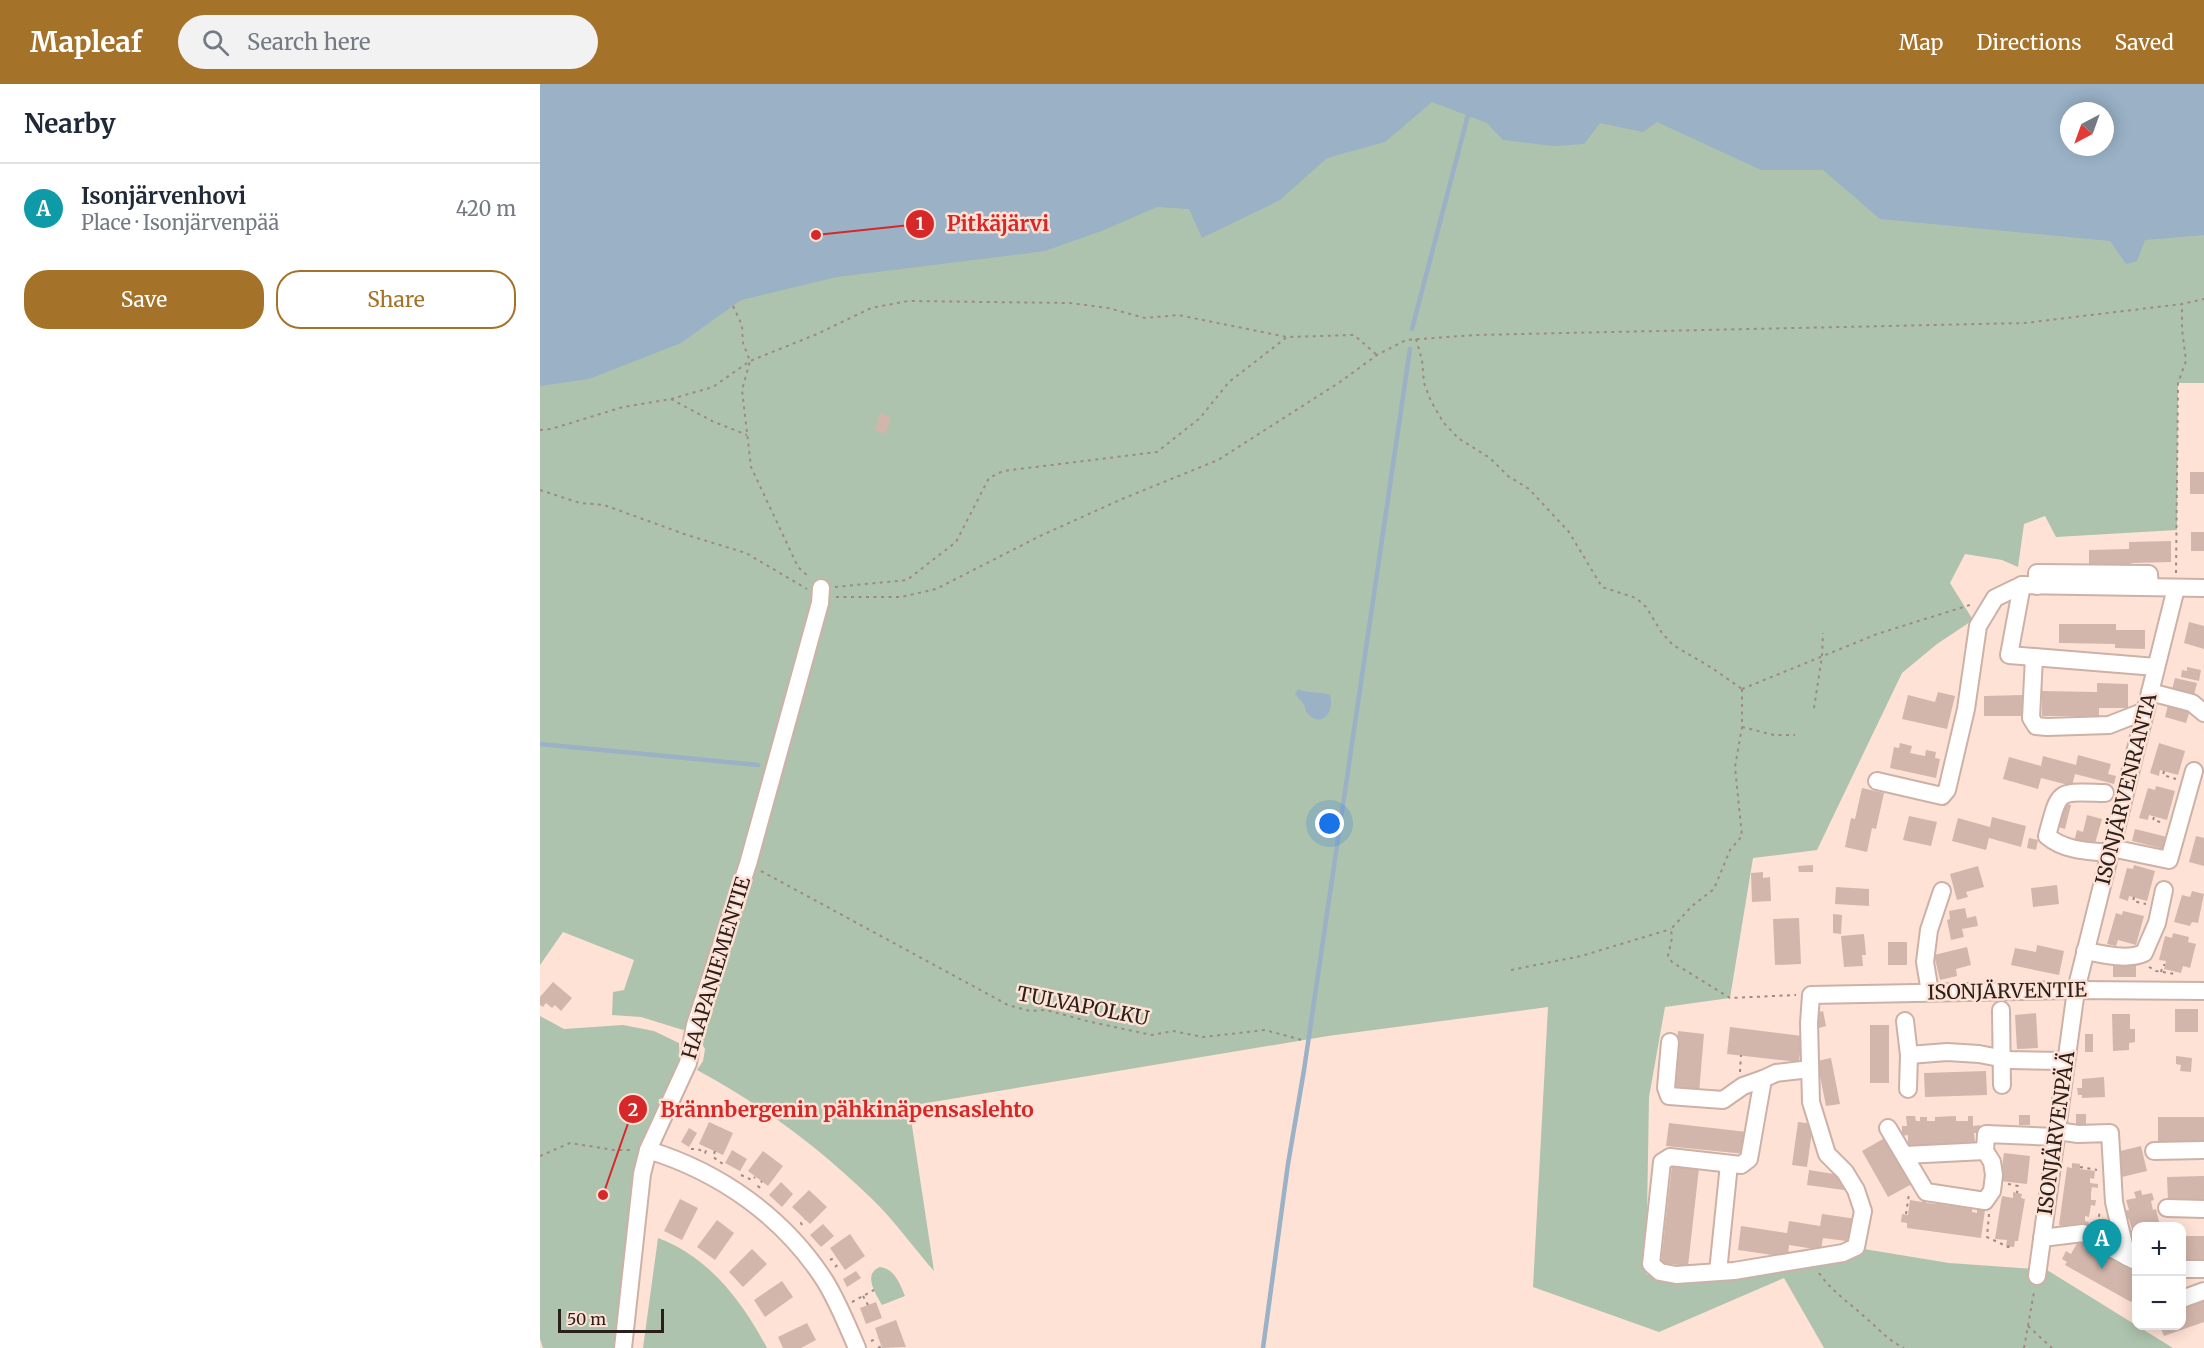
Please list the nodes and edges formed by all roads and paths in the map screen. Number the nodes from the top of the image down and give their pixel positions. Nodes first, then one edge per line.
1 (2204, 299) edge
2 (2182, 304) junction
3 (733, 306) dead end
4 (1287, 337) junction
5 (1416, 339) junction
6 (1377, 356) junction
7 (750, 361) junction
8 (671, 399) junction
9 (540, 430) edge
10 (747, 436) junction
11 (540, 490) edge
12 (2030, 586) junction
13 (2176, 588) junction
14 (2204, 588) edge
15 (821, 593) junction
16 (1995, 597) junction
17 (1823, 633) dead end
18 (1822, 656) junction
19 (2034, 657) junction
20 (2156, 667) junction
21 (1742, 689) junction
22 (2150, 692) junction
23 (1814, 708) dead end
24 (2145, 711) junction
25 (2204, 713) edge
26 (1742, 727) junction
27 (1795, 735) dead end
28 (2194, 771) dead end
29 (1877, 781) dead end
30 (2105, 793) dead end
31 (2110, 850) junction
32 (748, 864) junction
33 (2164, 890) dead end
34 (1942, 891) dead end
35 (1671, 929) junction
36 (2085, 951) junction
37 (2138, 955) junction
38 (2165, 965) dead end
39 (1511, 970) dead end
40 (2161, 972) junction
41 (2182, 976) dead end
42 (2076, 990) junction
43 (2204, 991) edge
44 (1930, 992) junction
45 (1810, 995) junction
46 (2001, 1010) dead end
47 (1905, 1021) dead end
48 (1302, 1040) dead end
49 (1670, 1042) dead end
50 (1909, 1055) junction
51 (2001, 1059) junction
52 (2066, 1061) junction
53 (1809, 1069) junction
54 (1763, 1079) junction
55 (2002, 1085) dead end
56 (1908, 1089) dead end
57 (1888, 1128) dead end
58 (2056, 1134) junction
59 (707, 1148) dead end
60 (686, 1149) dead end
61 (648, 1150) junction
62 (2204, 1150) edge
63 (715, 1151) dead end
64 (1985, 1151) junction
65 (2154, 1151) dead end
66 (1905, 1155) junction
67 (540, 1156) edge
68 (1729, 1164) junction
69 (2080, 1167) dead end
70 (726, 1169) dead end
71 (2099, 1170) dead end
72 (736, 1174) dead end
73 (755, 1177) dead end
74 (1992, 1191) junction
75 (2167, 1208) dead end
76 (2204, 1209) edge
77 (805, 1219) dead end
78 (806, 1230) dead end
79 (2042, 1238) junction
80 (2010, 1246) dead end
81 (836, 1257) dead end
82 (2132, 1259) edge
83 (830, 1260) dead end
84 (840, 1263) dead end
85 (835, 1267) dead end
86 (2186, 1269) edge
87 (2204, 1269) edge
88 (1818, 1271) dead end
89 (1718, 1272) junction
90 (2037, 1276) joint
91 (2204, 1291) edge
92 (863, 1296) dead end
93 (2186, 1297) edge
94 (868, 1305) dead end
95 (2028, 1326) junction
96 (878, 1338) dead end
97 (864, 1345) edge
98 (623, 1348) edge
99 (1904, 1348) edge
100 (2024, 1348) edge
101 (2052, 1348) edge

1 - 2 path
2 - 5 path
2 - 13 path
3 - 7 path
4 - 6 path
4 - 7 path
4 - 15 path
5 - 6 path
5 - 21 path
6 - 15 path
7 - 8 path
7 - 10 path
8 - 9 path
8 - 10 path
10 - 15 path
11 - 15 path
12 - 13 street
12 - 16 street
12 - 19 street
13 - 14 street
13 - 20 street, ISONJÄRVENRANTA
15 - 32 street, HAAPANIEMENTIE
16 - 18 path
16 - 29 street
17 - 18 path
18 - 21 path
18 - 23 path
19 - 20 street
19 - 24 street
20 - 22 street, ISONJÄRVENRANTA
21 - 26 path
22 - 24 street, ISONJÄRVENRANTA
22 - 25 street
24 - 31 street, ISONJÄRVENRANTA
26 - 27 path
26 - 35 path
28 - 31 street
30 - 31 street
31 - 36 street, ISONJÄRVENRANTA
32 - 48 path, TULVAPOLKU
32 - 61 street, HAAPANIEMENTIE
33 - 37 street
34 - 44 street
35 - 39 path
35 - 45 path
36 - 37 street
36 - 42 street, ISONJÄRVENRANTA
37 - 40 path
38 - 40 path
40 - 41 path
42 - 43 street, ISONJÄRVENTIE
42 - 44 street, ISONJÄRVENTIE
42 - 52 street, ISONJÄRVENPÄÄ
44 - 45 street, ISONJÄRVENTIE
45 - 53 street
46 - 51 street
47 - 50 street
49 - 54 street
50 - 51 street
50 - 56 street
51 - 52 street
51 - 55 street
52 - 58 street, ISONJÄRVENPÄÄ
53 - 54 street
53 - 89 street
54 - 68 street
57 - 66 street
58 - 64 street
58 - 79 street, ISONJÄRVENPÄÄ
58 - 82 street
59 - 60 path
61 - 67 path
61 - 97 street
61 - 98 street, HAAPANIEMENTIE
62 - 65 street
63 - 70 path
64 - 66 street
64 - 74 street
66 - 74 street
68 - 89 street
68 - 89 street
69 - 71 path
72 - 73 path
74 - 80 path
75 - 76 street
77 - 78 path
79 - 82 street
79 - 90 street, ISONJÄRVENPÄÄ
81 - 83 path
84 - 85 path
86 - 87 street
88 - 99 path
90 - 95 path
91 - 93 street
92 - 94 path
95 - 100 path
95 - 101 path
96 - 97 path

